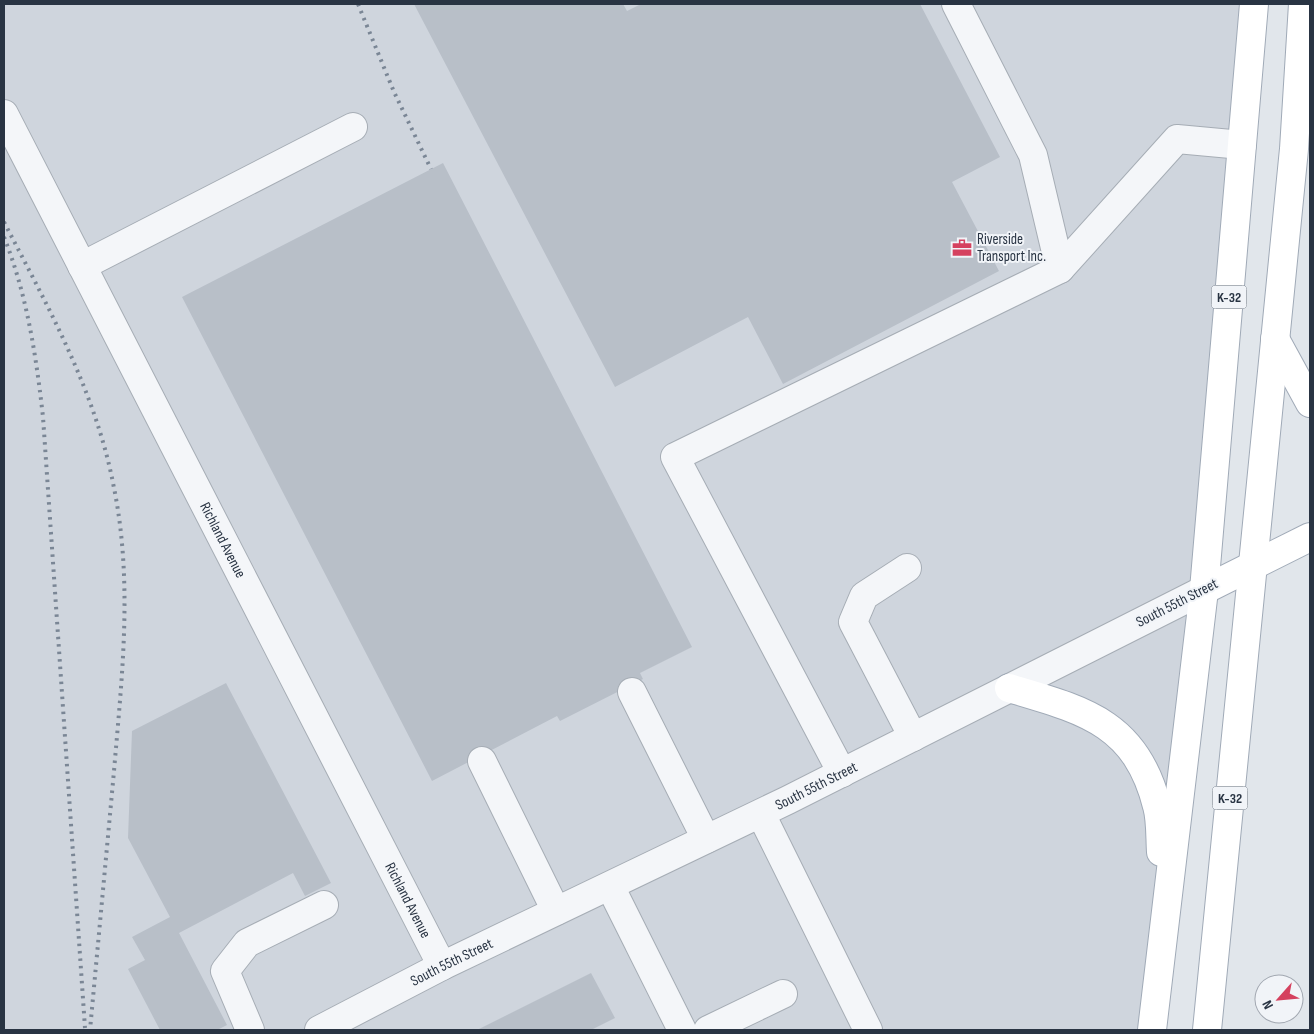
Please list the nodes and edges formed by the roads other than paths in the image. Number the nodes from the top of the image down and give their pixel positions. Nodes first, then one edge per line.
1 (956, 4) edge
2 (1254, 4) edge
3 (1303, 4) edge
4 (4, 114) edge
5 (353, 127) dead end
6 (1242, 145) junction
7 (1302, 150) edge
8 (82, 266) junction
9 (1060, 269) junction
10 (1274, 339) junction
11 (1310, 403) edge
12 (1310, 536) edge
13 (1254, 565) junction
14 (907, 568) dead end
15 (1204, 590) junction
16 (1009, 688) junction
17 (632, 692) dead end
18 (913, 737) junction
19 (482, 761) dead end
20 (842, 773) junction
21 (761, 814) junction
22 (706, 839) junction
23 (610, 886) junction
24 (324, 905) dead end
25 (556, 911) junction
26 (1166, 914) junction
27 (442, 966) junction
28 (783, 994) dead end
29 (250, 1030) edge
30 (319, 1030) edge
31 (682, 1030) edge
32 (708, 1030) edge
33 (868, 1030) edge
34 (1152, 1030) edge
35 (1207, 1030) edge

1 - 9 street
2 - 6 main road, K-32
3 - 7 main road, K-32
4 - 8 street, Richland Avenue
5 - 8 street
6 - 9 street
6 - 15 main road, K-32
7 - 10 main road, K-32
8 - 27 street, Richland Avenue
9 - 20 street
10 - 11 main road
10 - 13 main road, K-32
12 - 13 main road, South 55th Street
13 - 15 main road, South 55th Street
13 - 35 main road, K-32
14 - 18 street
15 - 16 street, South 55th Street
15 - 26 main road, K-32
16 - 18 street, South 55th Street
16 - 26 main road
17 - 22 street
18 - 20 street, South 55th Street
19 - 25 street
20 - 21 street, South 55th Street
21 - 22 street, South 55th Street
21 - 33 street
22 - 23 street, South 55th Street
23 - 25 street, South 55th Street
23 - 31 street
24 - 29 street
25 - 27 street, South 55th Street
26 - 34 main road, K-32
27 - 30 street, South 55th Street
28 - 32 street

